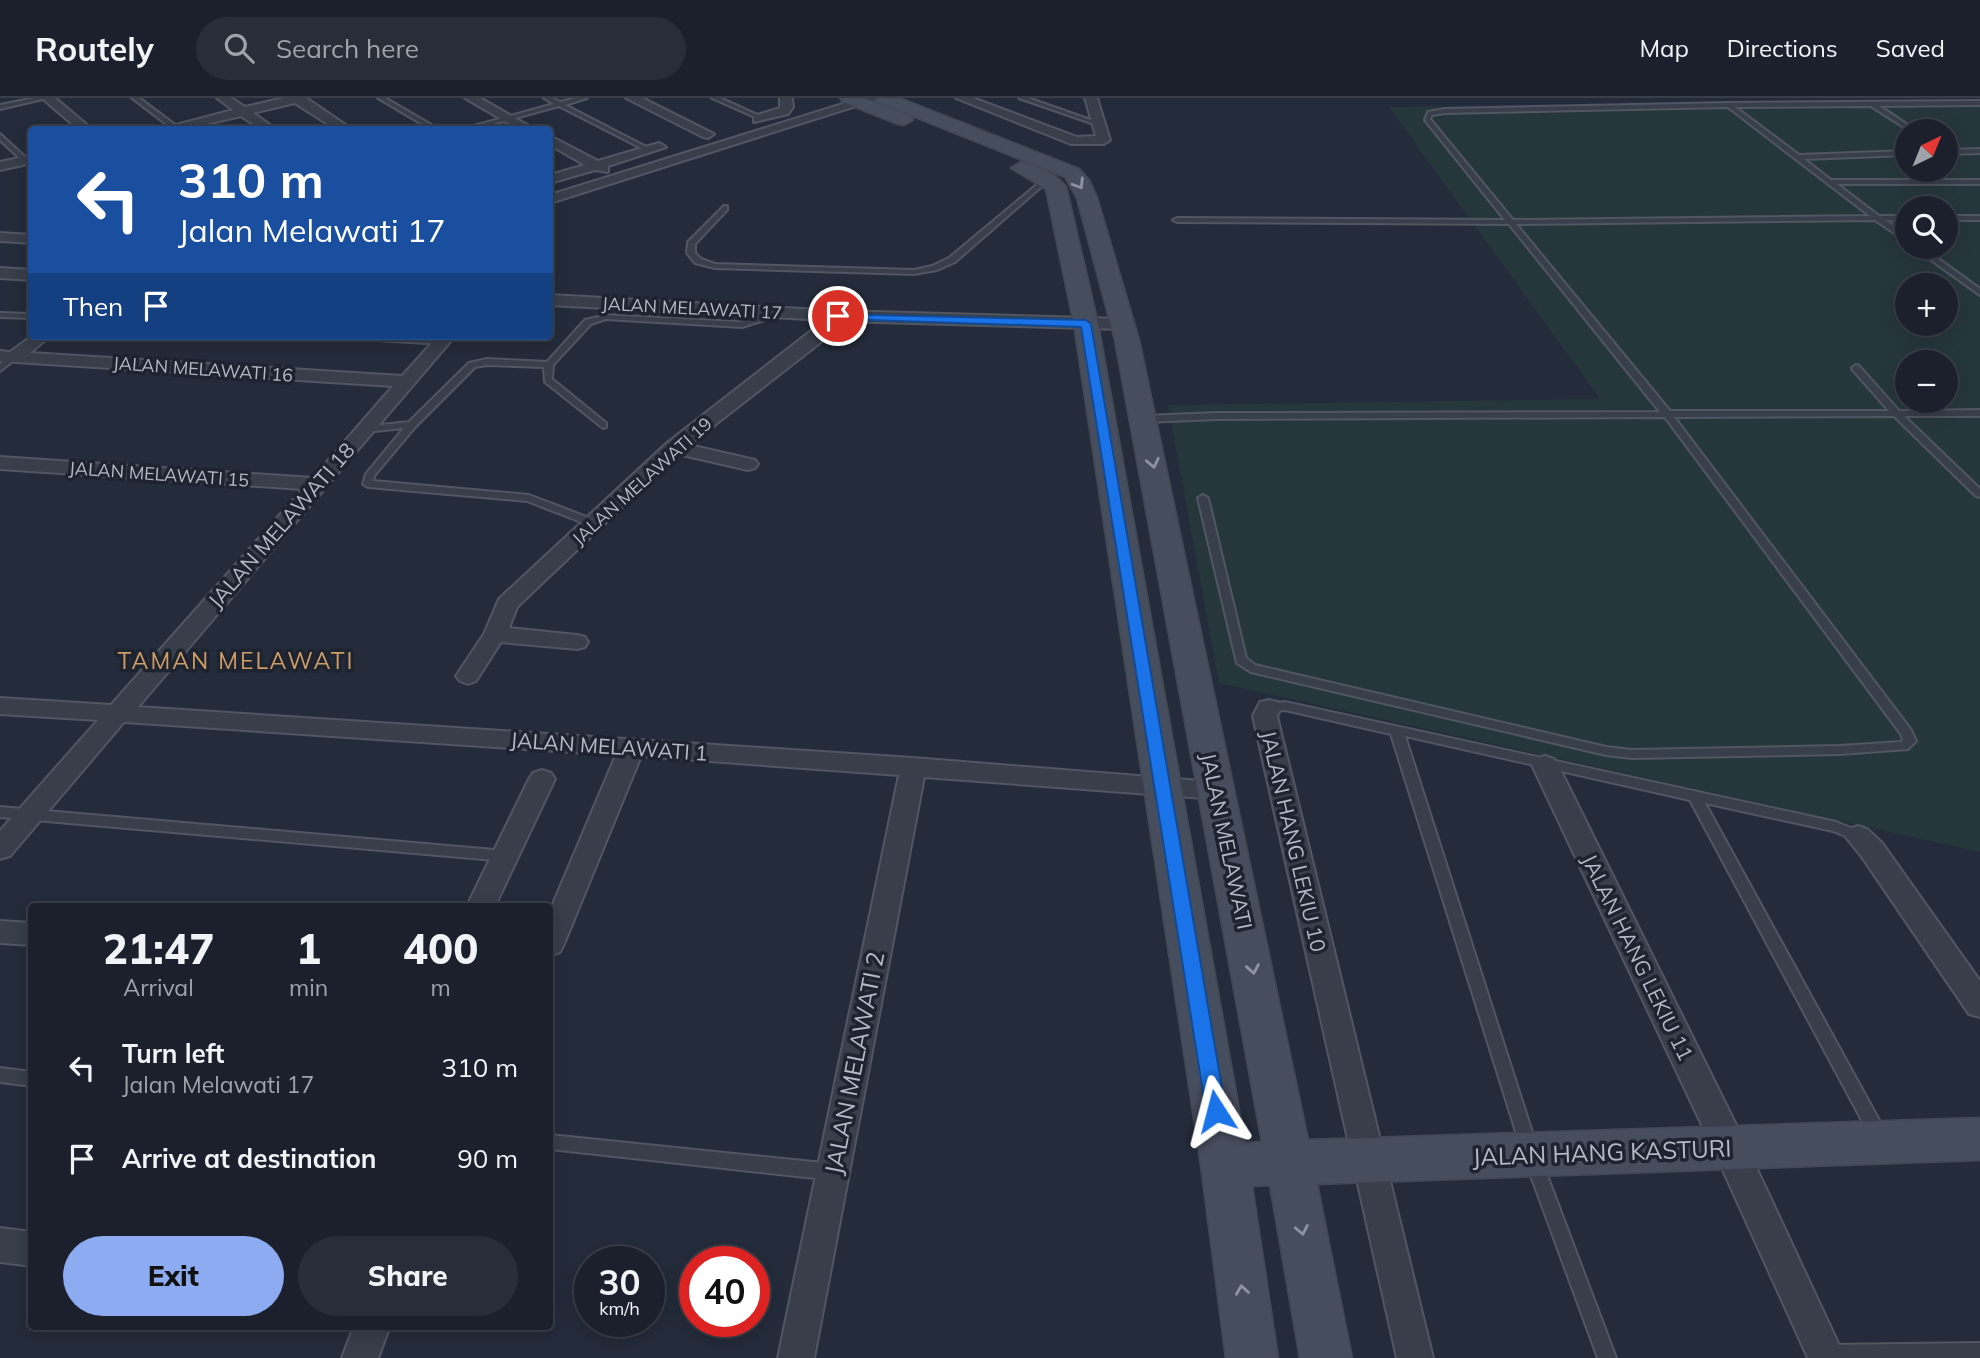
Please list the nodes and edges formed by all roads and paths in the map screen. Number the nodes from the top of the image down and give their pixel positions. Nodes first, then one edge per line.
1 (46, 98) edge
2 (135, 98) edge
3 (223, 98) edge
4 (299, 98) edge
5 (381, 98) edge
6 (471, 98) edge
7 (547, 98) edge
8 (584, 98) edge
9 (632, 98) edge
10 (715, 98) edge
11 (786, 98) edge
12 (884, 98) edge
13 (962, 98) edge
14 (1011, 98) edge
15 (1022, 98) edge
16 (1091, 98) edge
17 (861, 99) edge
18 (1980, 103) edge
19 (559, 104) junction
20 (1874, 105) junction
21 (1729, 106) junction
22 (0, 107) edge
23 (985, 107) junction
24 (243, 111) junction
25 (508, 118) junction
26 (761, 118) junction
27 (1896, 119) edge
28 (1099, 124) junction
29 (83, 126) edge
30 (168, 126) edge
31 (184, 126) edge
32 (265, 126) edge
33 (342, 126) edge
34 (430, 126) edge
35 (477, 126) edge
36 (523, 126) edge
37 (721, 130) junction
38 (0, 136) edge
39 (553, 142) edge
40 (649, 150) junction
41 (1980, 150) edge
42 (1958, 151) edge
43 (1895, 153) edge
44 (1795, 157) junction
45 (28, 159) edge
46 (28, 160) edge
47 (596, 165) junction
48 (0, 166) edge
49 (553, 177) edge
50 (619, 177) junction
51 (1047, 179) junction
52 (1832, 182) junction
53 (1980, 182) edge
54 (553, 198) edge
55 (724, 208) dead end
56 (1877, 218) junction
57 (1895, 218) edge
58 (1958, 218) edge
59 (1980, 218) edge
60 (1177, 220) dead end
61 (1513, 222) junction
62 (1895, 231) edge
63 (0, 237) edge
64 (28, 239) edge
65 (1933, 259) edge
66 (0, 273) edge
67 (28, 275) edge
68 (1980, 293) edge
69 (553, 300) edge
70 (777, 313) junction
71 (0, 315) edge
72 (28, 316) edge
73 (838, 316) junction
74 (1086, 324) junction
75 (1123, 324) junction
76 (36, 340) edge
77 (443, 340) edge
78 (5, 360) edge
79 (549, 365) junction
80 (1856, 368) dead end
81 (406, 383) junction
82 (1895, 412) edge
83 (1896, 413) joint
84 (1958, 413) edge
85 (1980, 413) edge
86 (1668, 415) junction
87 (1143, 419) junction
88 (412, 425) junction
89 (603, 425) dead end
90 (365, 429) junction
91 (674, 447) junction
92 (0, 463) edge
93 (748, 464) dead end
94 (317, 484) junction
95 (1980, 494) edge
96 (1203, 498) dead end
97 (593, 523) junction
98 (495, 634) junction
99 (578, 642) dead end
100 (468, 676) dead end
101 (0, 706) edge
102 (1269, 708) joint
103 (116, 715) junction
104 (1397, 732) junction
105 (632, 747) junction
106 (1545, 765) junction
107 (912, 767) junction
108 (542, 779) dead end
109 (1163, 786) junction
110 (1217, 790) junction
111 (1695, 797) junction
112 (0, 812) edge
113 (30, 814) junction
114 (1858, 836) joint
115 (0, 849) edge
116 (506, 856) junction
117 (482, 903) edge
118 (0, 932) edge
119 (28, 934) edge
120 (553, 937) edge
121 (1980, 1005) edge
122 (0, 1076) edge
123 (28, 1079) edge
124 (1980, 1139) edge
125 (553, 1142) edge
126 (1883, 1143) junction
127 (1730, 1148) junction
128 (1531, 1154) junction
129 (1367, 1160) junction
130 (1289, 1163) junction
131 (1225, 1165) junction
132 (833, 1172) junction
133 (0, 1245) edge
134 (28, 1248) edge
135 (370, 1330) edge
136 (1980, 1352) edge
137 (1826, 1356) edge
138 (360, 1358) edge
139 (796, 1358) edge
140 (1252, 1358) edge
141 (1326, 1358) edge
142 (1415, 1358) edge
143 (1607, 1358) edge

1 - 22 lane
1 - 29 street
2 - 30 lane
3 - 24 street
4 - 24 street
4 - 33 street
5 - 34 lane
6 - 25 street
7 - 19 lane
8 - 19 lane
9 - 37 street
10 - 26 lane
11 - 26 street
12 -> 75 street, JALAN MELAWATI
13 - 23 street
14 - 23 street
15 - 28 lane
16 - 28 street
17 - 50 street
17 - 51 street
18 - 20 lane
19 - 25 lane
19 - 40 lane
20 - 21 lane
20 - 27 lane
21 - 44 lane
21 - 61 lane
23 - 28 street
24 - 31 street
24 - 32 street
25 - 35 lane
25 - 36 street
26 - 37 street
37 - 40 street
38 - 45 lane
39 - 47 street
40 - 47 street
41 - 42 lane
43 - 44 lane
44 - 52 lane
46 - 48 street
47 - 49 street
47 - 50 street
50 - 54 street
51 - 55 lane
51 - 74 street
52 - 53 lane
52 - 56 lane
56 - 57 lane
56 - 61 lane
56 - 62 lane
58 - 59 lane
60 - 61 lane
61 - 86 lane
63 - 64 street
65 - 68 lane
66 - 67 street
69 - 70 street, JALAN MELAWATI 17
70 - 73 street, JALAN MELAWATI 17
70 - 79 lane
71 - 72 lane
73 - 74 street, JALAN MELAWATI 17
73 - 91 street, JALAN MELAWATI 19
74 - 75 street, JALAN MELAWATI 17
74 - 109 street
75 - 87 street, JALAN MELAWATI
76 - 78 street
77 - 81 street, JALAN MELAWATI 18
78 - 81 street, JALAN MELAWATI 16
79 - 88 lane
79 - 89 lane
80 - 82 lane
81 - 90 street, JALAN MELAWATI 18
83 - 86 lane
83 - 95 lane
84 - 85 lane
86 - 87 lane
86 - 96 lane
87 -> 110 street, JALAN MELAWATI
88 - 90 lane
88 - 97 lane
90 - 94 street, JALAN MELAWATI 18
91 - 93 street
91 - 97 street, JALAN MELAWATI 19
92 - 94 street, JALAN MELAWATI 15
94 - 103 street, JALAN MELAWATI 18
97 - 98 street, JALAN MELAWATI 19
98 - 99 street
98 - 100 street, JALAN MELAWATI 19
101 - 103 street, JALAN MELAWATI 1
102 - 104 lane, JALAN HANG LEKIU 10
102 - 129 street, JALAN HANG LEKIU 10
103 - 105 street, JALAN MELAWATI 1
103 - 113 street, JALAN MELAWATI 18
104 - 106 lane, JALAN HANG LEKIU 10
104 - 128 lane
105 - 107 street, JALAN MELAWATI 1
105 - 120 street
106 - 111 lane, JALAN HANG LEKIU 10
106 - 127 street, JALAN HANG LEKIU 11
107 - 109 street, JALAN MELAWATI 1
107 - 132 street, JALAN MELAWATI 2
108 - 116 street
109 - 110 street, JALAN MELAWATI 1
109 - 131 street
110 -> 130 street, JALAN MELAWATI
111 - 114 lane, JALAN HANG LEKIU 10
111 - 126 lane
112 - 113 lane
113 - 115 street, JALAN MELAWATI 18
113 - 116 lane
114 - 121 street
116 - 117 street
118 - 119 street
122 - 123 lane
124 - 126 street, JALAN HANG KASTURI
125 - 132 lane
126 - 127 street, JALAN HANG KASTURI
127 - 128 street, JALAN HANG KASTURI
127 - 137 street, JALAN HANG LEKIU 11
128 - 129 street, JALAN HANG KASTURI
128 - 143 lane
129 - 130 street, JALAN HANG KASTURI
129 - 142 street, JALAN HANG LEKIU 10
130 - 131 street, JALAN HANG KASTURI
130 -> 141 street, JALAN MELAWATI
140 -> 131 street
132 - 139 street, JALAN MELAWATI 2
133 - 134 street
135 - 138 street
136 - 137 lane

